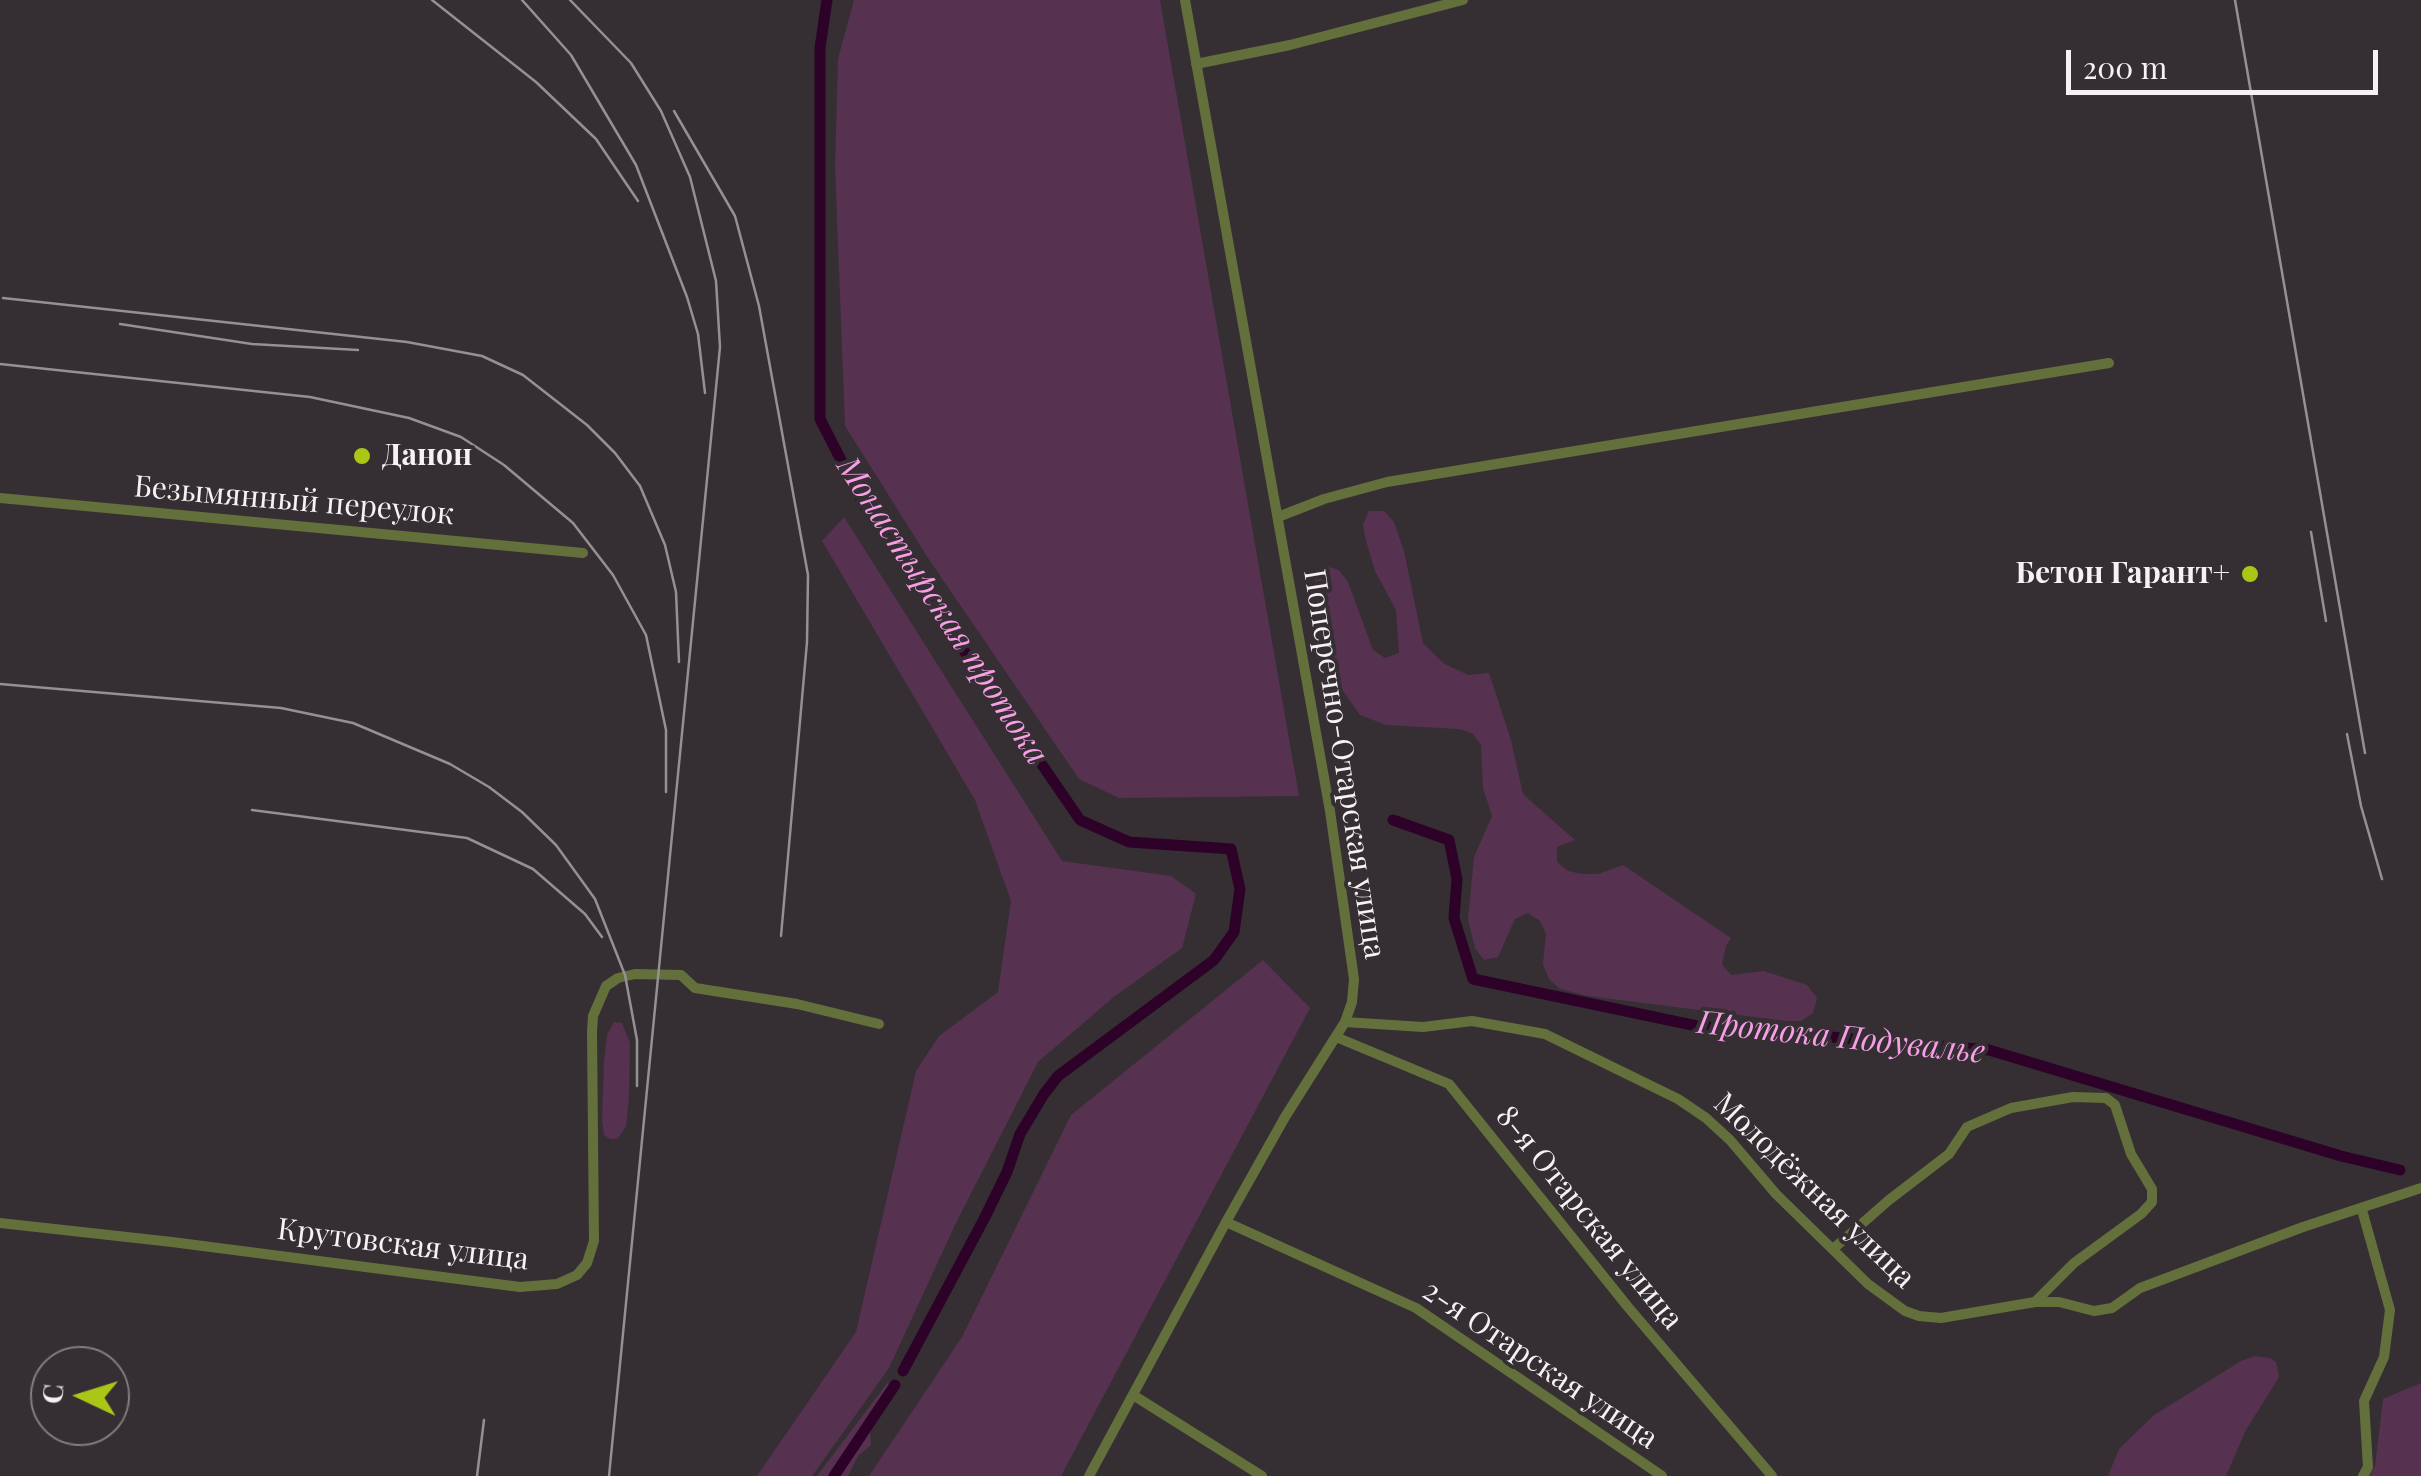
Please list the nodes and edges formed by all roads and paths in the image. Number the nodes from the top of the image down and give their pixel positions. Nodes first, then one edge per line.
1 (1185, 0) edge
2 (1463, 0) edge
3 (1196, 64) junction
4 (2109, 363) dead end
5 (0, 498) edge
6 (1278, 517) junction
7 (583, 554) dead end
8 (1345, 1022) junction
9 (878, 1024) dead end
10 (1336, 1037) junction
11 (2421, 1188) edge
12 (2362, 1210) junction
13 (1226, 1222) junction
14 (0, 1223) edge
15 (1833, 1249) junction
16 (2036, 1302) junction
17 (1132, 1395) junction
18 (1089, 1476) edge
19 (1262, 1476) edge
20 (1662, 1476) edge
21 (1772, 1476) edge
22 (2363, 1476) edge

1 - 3 street, Поперечно-Отарская улица
2 - 3 street
3 - 6 street, Поперечно-Отарская улица
4 - 6 street
5 - 7 street, Безымянный переулок
6 - 8 street, Поперечно-Отарская улица
8 - 10 street, Поперечно-Отарская улица
8 - 15 street, Молодёжная улица
9 - 14 street, Крутовская улица
10 - 13 street, Поперечно-Отарская улица
10 - 21 street, 8-я Отарская улица
11 - 12 street, Молодёжная улица
12 - 16 street, Молодёжная улица
12 - 22 street
13 - 17 street, Поперечно-Отарская улица
13 - 20 street, 2-я Отарская улица
15 - 16 street, Молодёжная улица
15 - 16 street
17 - 18 street, Поперечно-Отарская улица
17 - 19 street

